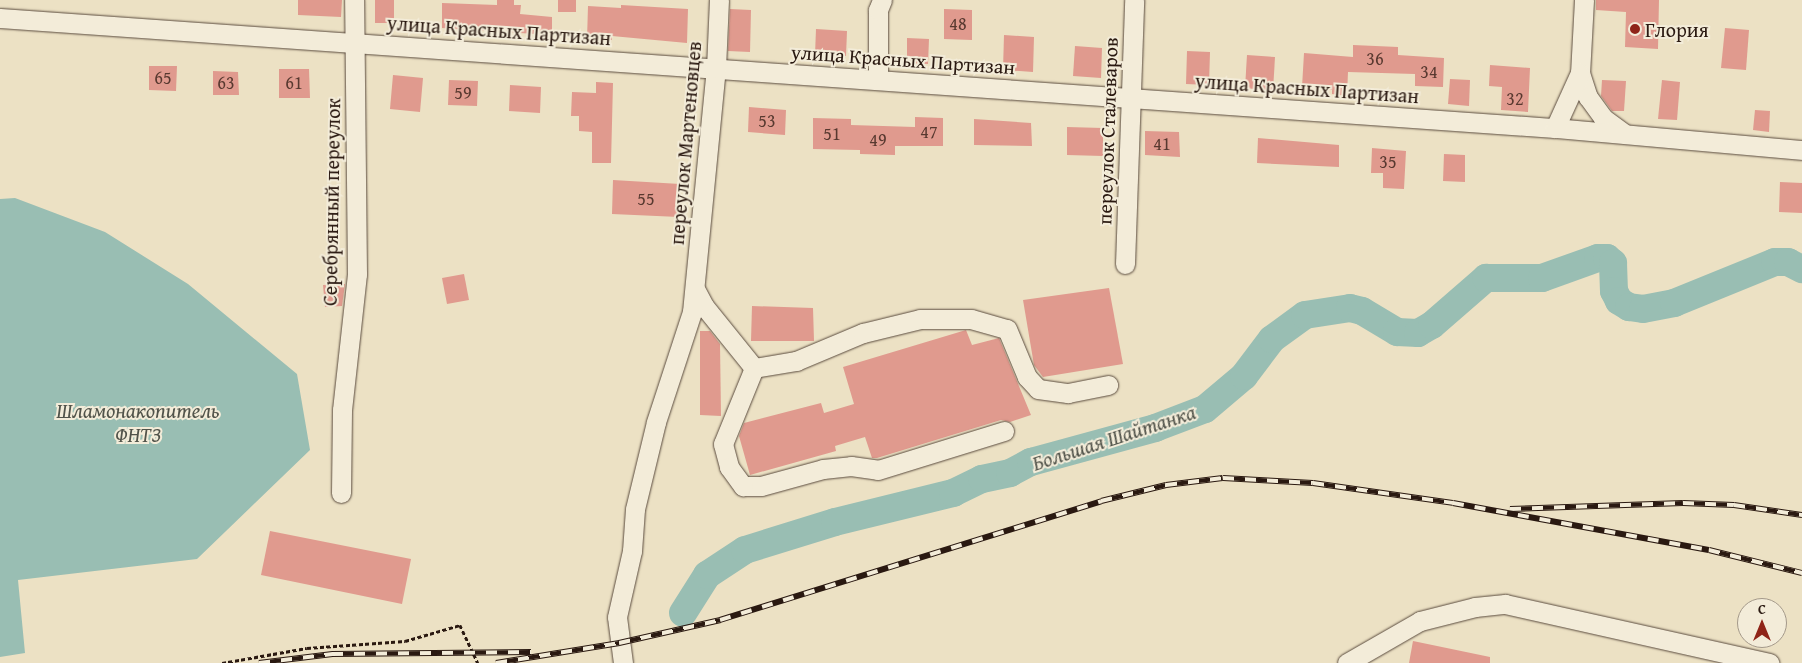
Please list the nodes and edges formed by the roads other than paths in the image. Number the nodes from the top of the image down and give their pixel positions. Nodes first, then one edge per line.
1 (354, 0) edge
2 (719, 0) edge
3 (882, 0) edge
4 (1134, 0) edge
5 (1584, 0) edge
6 (0, 18) edge
7 (354, 42) junction
8 (716, 68) junction
9 (1580, 73) junction
10 (878, 80) junction
11 (1132, 98) junction
12 (1555, 128) junction
13 (1625, 134) junction
14 (1802, 150) edge
15 (1125, 264) dead end
16 (695, 289) junction
17 (754, 368) junction
18 (1108, 385) dead end
19 (1004, 431) dead end
20 (342, 493) dead end
21 (623, 663) edge
22 (1347, 663) edge
23 (1770, 663) edge

1 - 7 street, Серебрянный переулок
2 - 8 street, переулок Мартеновцев
3 - 10 street
4 - 11 street, переулок Сталеваров
5 - 9 street
6 - 7 street, улица Красных Партизан
7 - 8 street, улица Красных Партизан
7 - 20 street, Серебрянный переулок
8 - 10 street, улица Красных Партизан
8 - 16 street, переулок Мартеновцев
9 - 12 street
9 - 13 street
10 - 11 street, улица Красных Партизан
11 - 12 street, улица Красных Партизан
11 - 15 street, переулок Сталеваров
12 - 13 street, улица Красных Партизан
13 - 14 street, улица Красных Партизан
16 - 17 street
16 - 21 street, переулок Мартеновцев
17 - 18 street
17 - 19 street
22 - 23 street

